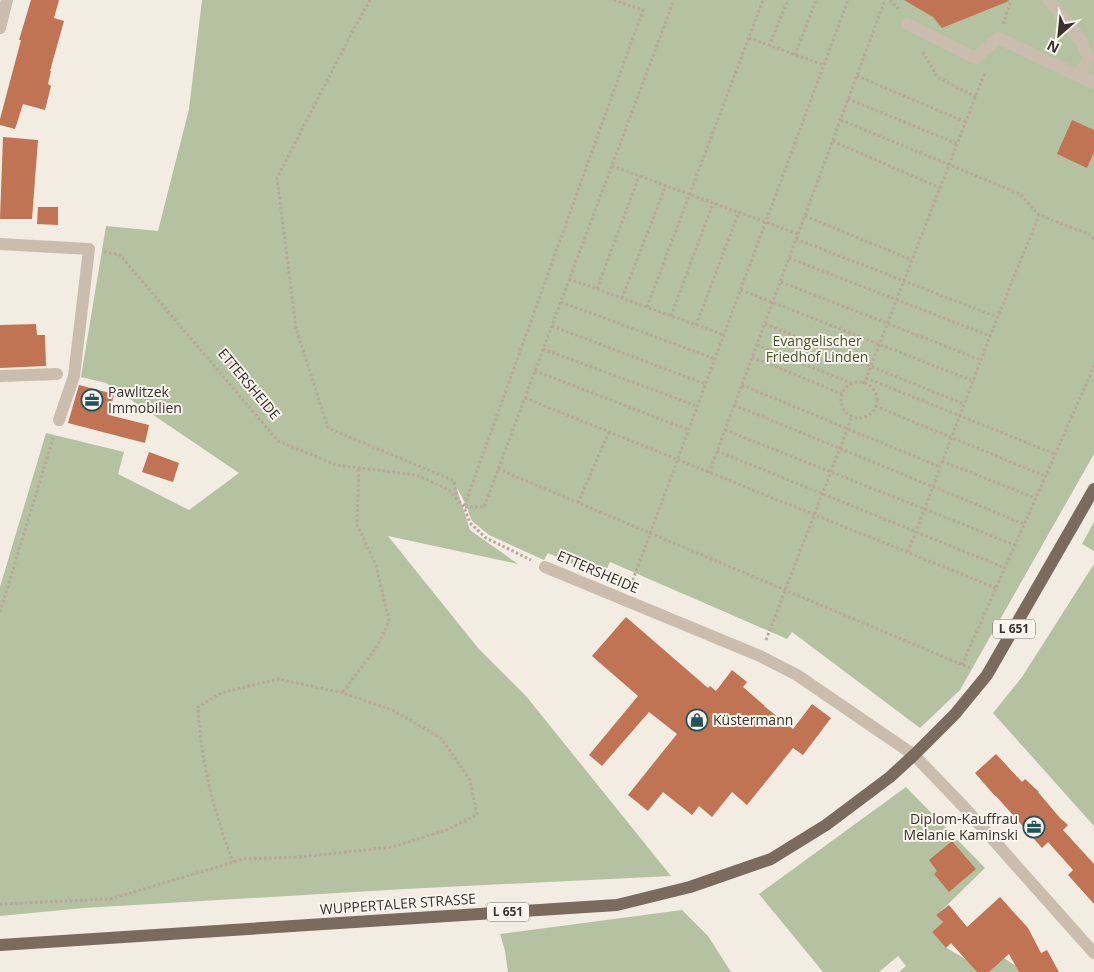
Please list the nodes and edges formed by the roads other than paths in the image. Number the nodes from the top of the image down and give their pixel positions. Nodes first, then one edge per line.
1 (7, 0) edge
2 (1049, 0) edge
3 (908, 24) dead end
4 (0, 28) edge
5 (1081, 76) junction
6 (1094, 83) edge
7 (0, 244) edge
8 (57, 374) dead end
9 (0, 376) edge
10 (59, 420) road end
11 (1094, 489) edge
12 (545, 567) road end
13 (914, 755) junction
14 (0, 945) edge
15 (1094, 953) edge

1 - 4 street
2 - 5 street
3 - 5 street
5 - 6 street
7 - 10 street
8 - 9 street
11 - 13 main road, WUPPERTALER STRASSE / L 651
12 - 13 street, ETTERSHEIDE
13 - 14 main road, WUPPERTALER STRASSE / L 651
13 - 15 street, ETTERSHEIDE

